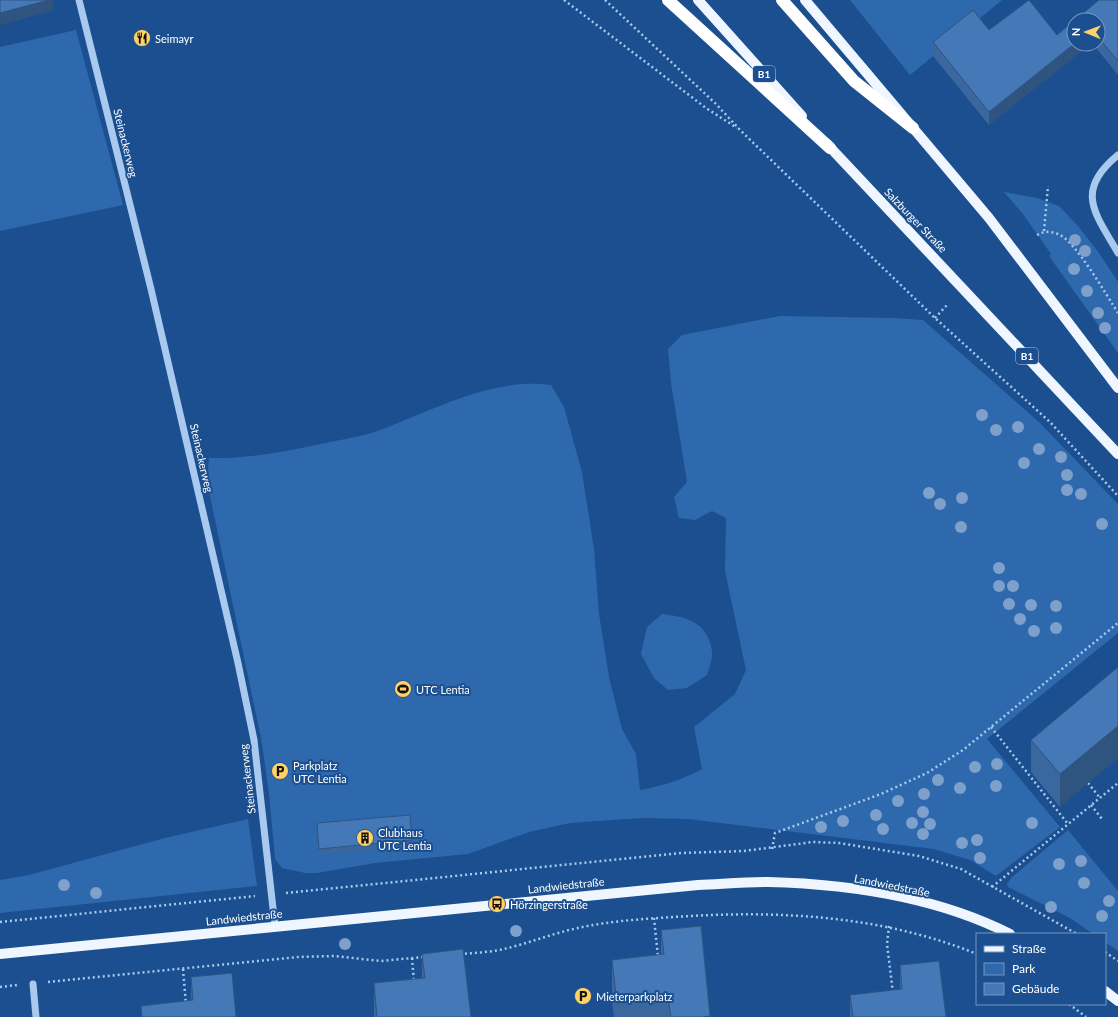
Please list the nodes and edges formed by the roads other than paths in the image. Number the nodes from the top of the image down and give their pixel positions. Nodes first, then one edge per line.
1 (79, 0) edge
2 (668, 0) edge
3 (698, 0) edge
4 (782, 0) edge
5 (805, 0) edge
6 (913, 128) junction
7 (830, 148) junction
8 (1118, 155) edge
9 (1118, 253) edge
10 (1118, 388) edge
11 (1118, 454) edge
12 (276, 926) junction
13 (1008, 933) edge
14 (0, 954) edge
15 (33, 984) road end
16 (1106, 992) edge
17 (1118, 1001) edge
18 (36, 1017) edge

1 - 12 street, Steinackerweg
2 - 7 highway
3 - 7 main road, Salzburger Straße / B1
4 - 6 highway
5 - 6 main road
6 - 10 main road
7 - 11 main road, Salzburger Straße / B1
8 - 9 street
12 - 13 main road, Landwiedstraße
12 - 14 main road, Landwiedstraße
15 - 18 street
16 - 17 main road

